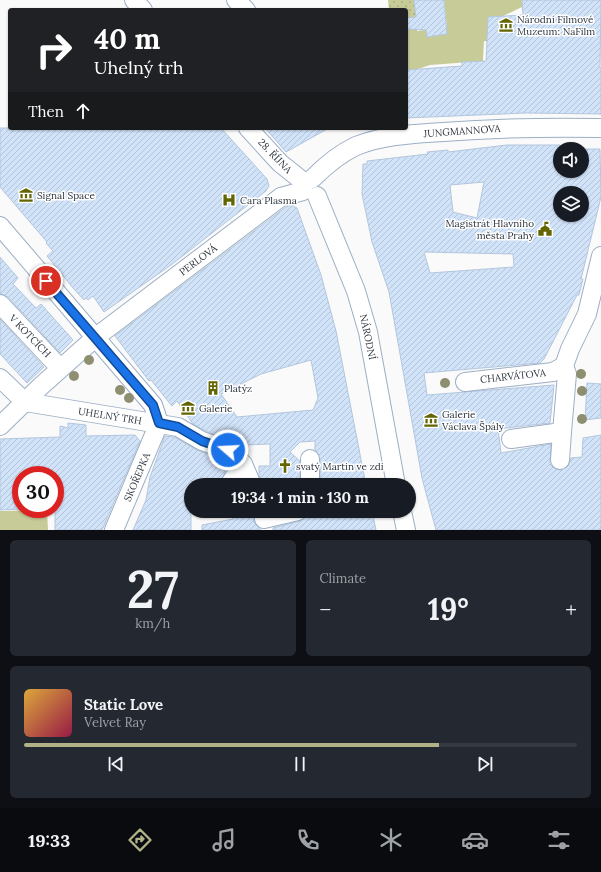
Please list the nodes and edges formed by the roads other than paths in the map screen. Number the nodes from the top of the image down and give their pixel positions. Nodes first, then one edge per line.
1 (134, 0) edge
2 (236, 0) edge
3 (141, 8) edge
4 (244, 8) edge
5 (601, 128) edge
6 (250, 130) edge
7 (379, 134) edge
8 (309, 187) junction
9 (0, 226) edge
10 (601, 256) edge
11 (0, 304) edge
12 (596, 307) edge
13 (96, 337) junction
14 (564, 366) junction
15 (60, 368) junction
16 (0, 378) edge
17 (465, 382) dead end
18 (25, 402) junction
19 (159, 423) junction
20 (0, 426) edge
21 (562, 432) junction
22 (511, 439) dead end
23 (310, 459) dead end
24 (560, 460) dead end
25 (243, 464) junction
26 (234, 478) edge
27 (249, 478) edge
28 (310, 478) edge
29 (395, 478) edge
30 (403, 518) edge
31 (114, 530) edge
32 (406, 530) edge

1 - 3 street
2 - 4 street
5 - 7 street, JUNGMANNOVA
6 - 8 street, 28. ŘÍJNA
7 - 8 street, JUNGMANNOVA
8 - 13 street, PERLOVÁ
8 - 29 street, NÁRODNÍ
9 - 13 street, UHELNÝ TRH
10 - 12 street
11 - 15 street, V KOTCÍCH
12 - 14 street
13 - 15 street
13 - 19 street, UHELNÝ TRH
14 - 17 street, CHARVÁTOVA
14 - 21 street
15 - 18 street
16 - 18 street
18 - 19 street, UHELNÝ TRH
18 - 20 street
19 - 25 street
19 - 31 street, SKOŘEPKA
21 - 22 street
21 - 24 street
23 - 28 street
25 - 26 street
25 - 27 street
30 - 32 street

